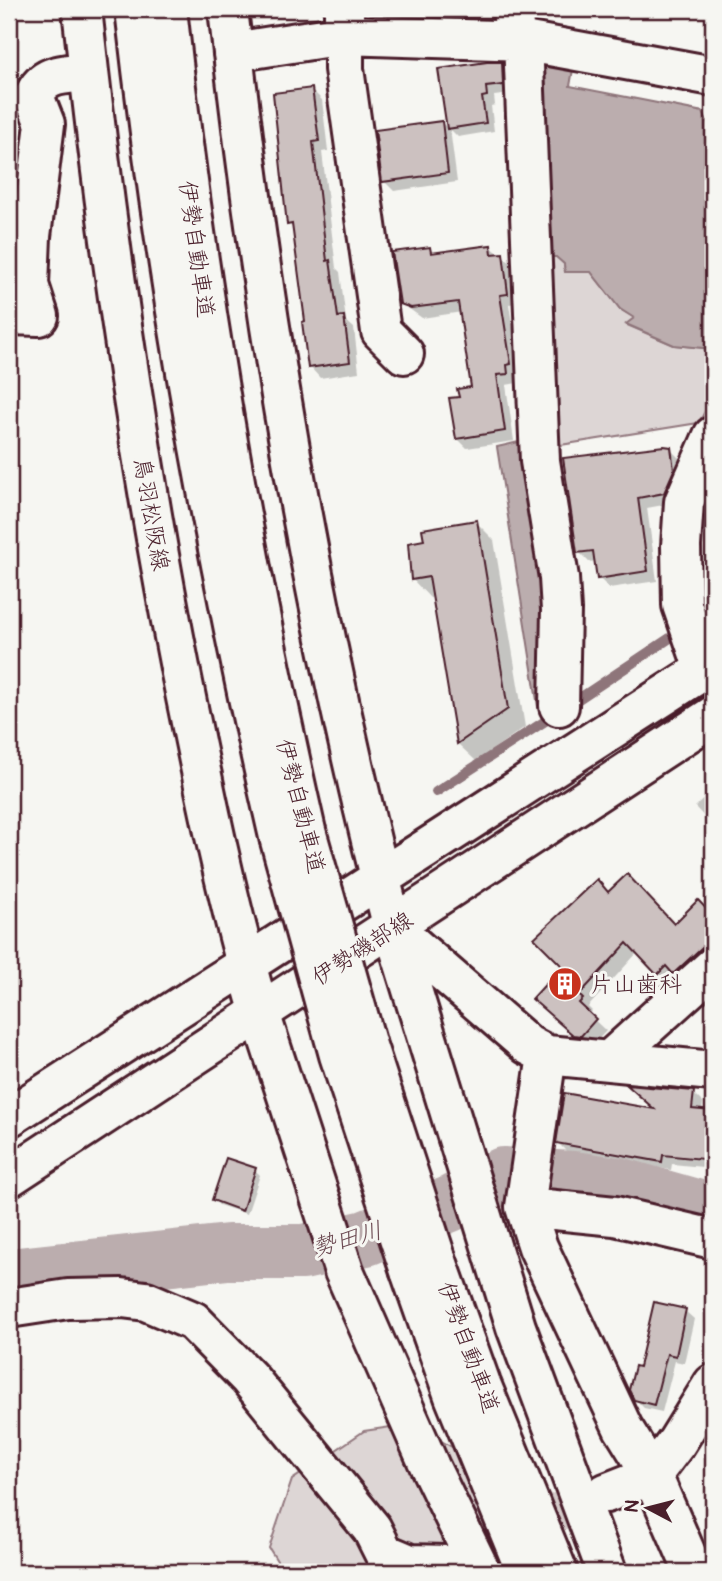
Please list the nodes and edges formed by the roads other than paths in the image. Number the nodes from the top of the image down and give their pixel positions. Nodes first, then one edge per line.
1 (82, 9) edge
2 (135, 9) edge
3 (167, 9) edge
4 (228, 9) edge
5 (343, 22) edge
6 (517, 31) edge
7 (233, 52) junction
8 (88, 72) junction
9 (713, 76) edge
10 (9, 315) edge
11 (404, 354) dead end
12 (713, 436) edge
13 (709, 667) edge
14 (559, 706) dead end
15 (713, 716) edge
16 (292, 834) junction
17 (380, 878) junction
18 (393, 928) junction
19 (245, 964) junction
20 (713, 967) edge
21 (260, 1013) junction
22 (547, 1055) junction
23 (610, 1060) junction
24 (713, 1071) edge
25 (9, 1117) edge
26 (9, 1177) edge
27 (526, 1202) junction
28 (713, 1239) edge
29 (423, 1266) junction
30 (9, 1308) edge
31 (713, 1384) edge
32 (652, 1475) junction
33 (606, 1493) tunnel mouth
34 (380, 1563) edge
35 (463, 1569) edge
36 (526, 1572) edge
37 (558, 1572) edge
38 (607, 1572) edge
39 (694, 1572) edge

1 - 8 main road, 鳥羽松阪線
2 - 16 main road, 伊勢自動車道
3 - 16 main road, 伊勢自動車道
4 - 7 main road
5 - 6 main road
5 - 7 main road
5 - 11 main road
6 - 9 main road
6 - 14 main road
7 - 17 main road
8 - 10 main road
8 - 19 main road, 鳥羽松阪線
12 - 13 main road
13 - 17 main road
15 - 18 main road, 伊勢磯部線
16 - 29 main road, 伊勢自動車道, bridge
17 - 18 main road
17 - 19 main road
18 - 21 main road, 伊勢磯部線
18 - 22 main road
18 - 38 main road
19 - 21 main road, 鳥羽松阪線
19 - 25 main road
20 - 23 main road
21 - 26 main road, 伊勢磯部線
21 - 35 main road, 鳥羽松阪線
22 - 23 main road
22 - 27 main road
23 - 24 main road
27 - 28 main road
27 - 32 main road
29 - 36 main road, 伊勢自動車道
29 - 37 main road, 伊勢自動車道
30 - 34 main road
31 - 32 main road
32 - 33 main road
32 - 39 main road
34 - 35 main road

